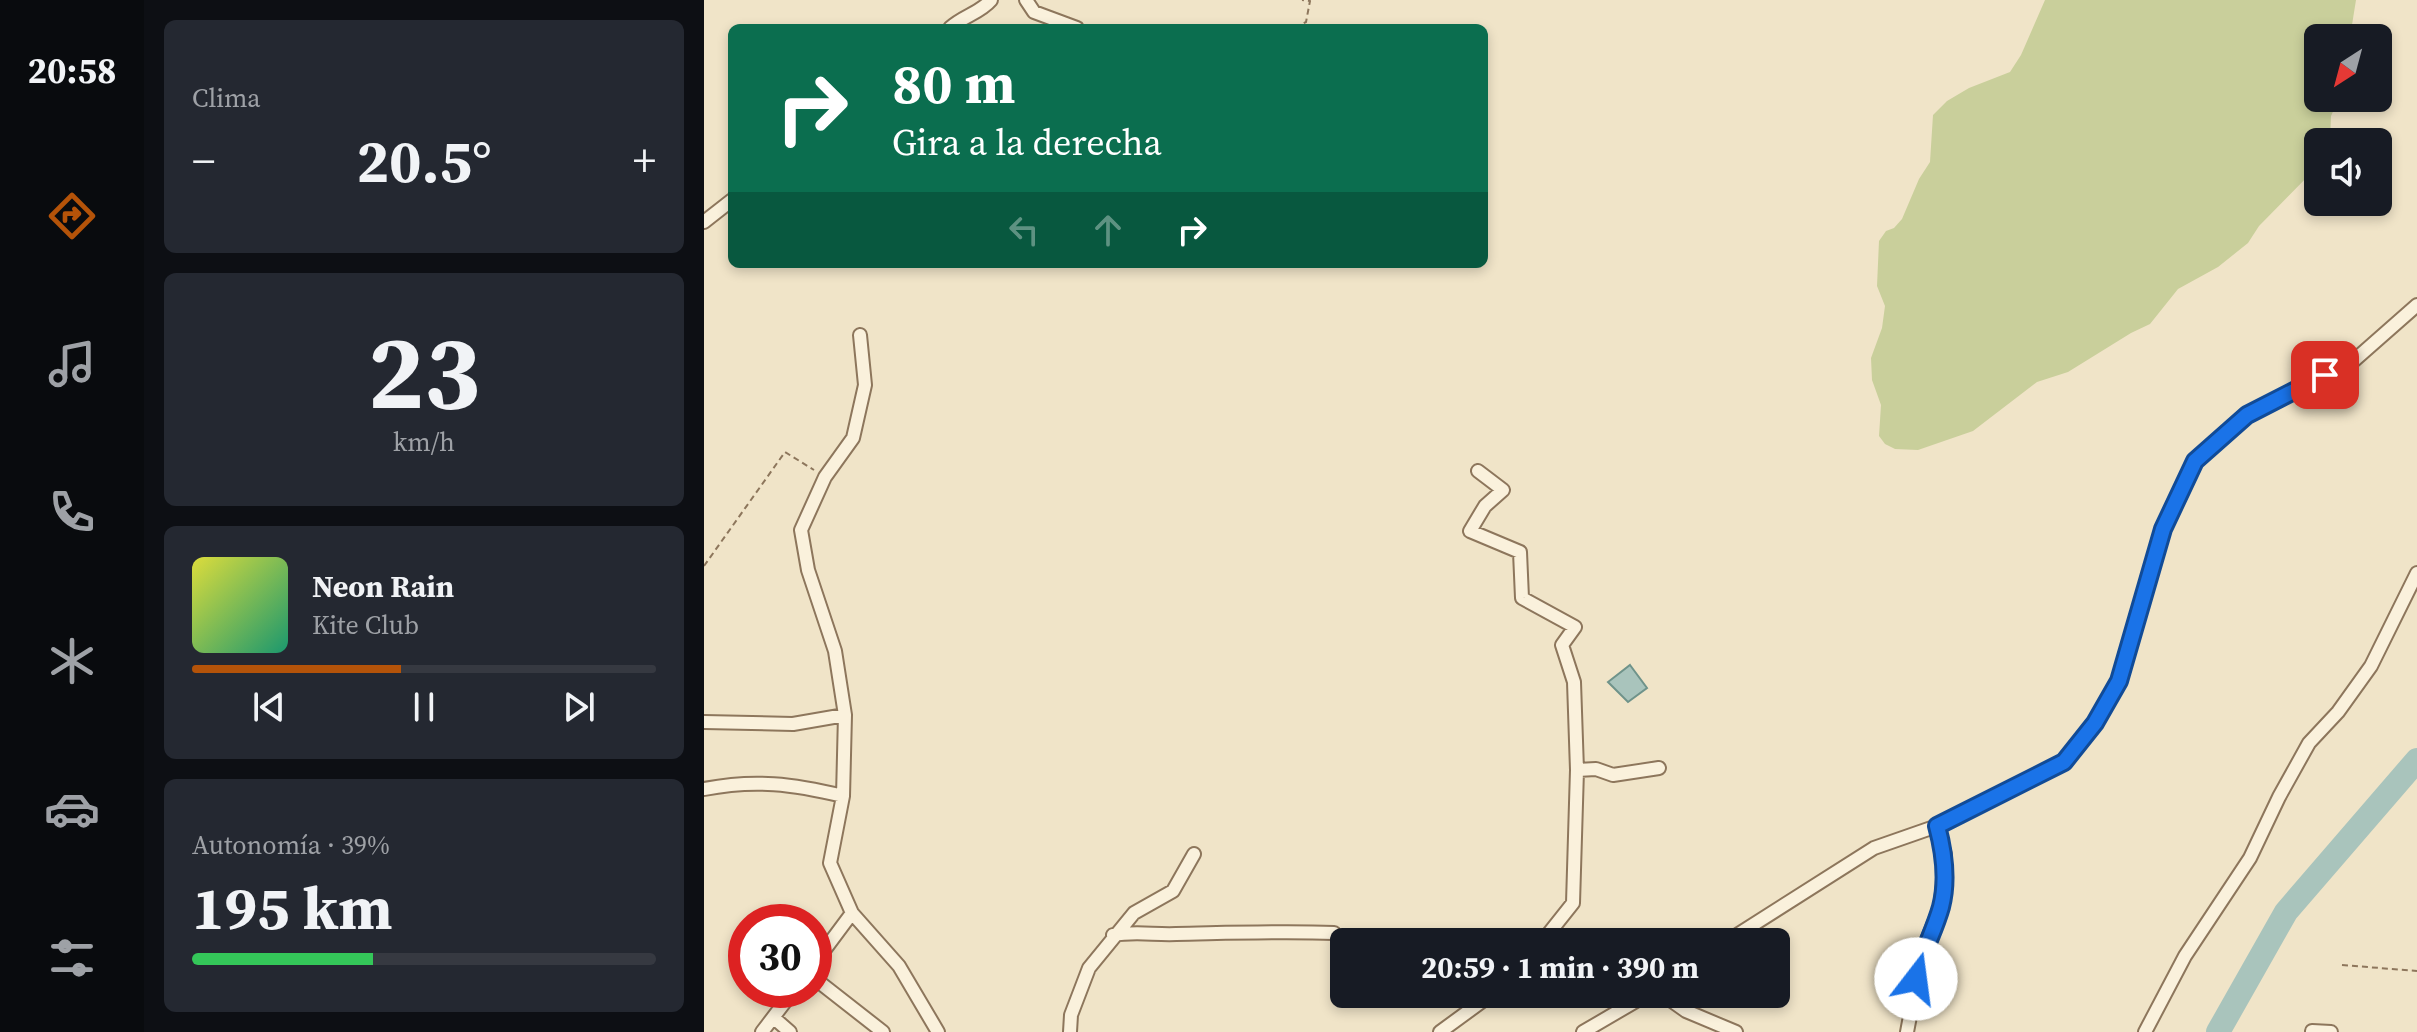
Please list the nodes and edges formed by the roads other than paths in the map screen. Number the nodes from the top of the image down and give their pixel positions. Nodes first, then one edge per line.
1 (991, 0) edge
2 (1026, 0) edge
3 (955, 24) edge
4 (1066, 24) edge
5 (728, 203) edge
6 (704, 222) edge
7 (2417, 305) edge
8 (860, 335) dead end
9 (1478, 471) dead end
10 (2417, 573) edge
11 (845, 715) junction
12 (704, 722) edge
13 (1659, 768) dead end
14 (1577, 770) junction
15 (704, 789) edge
16 (843, 796) junction
17 (1937, 826) junction
18 (1194, 854) dead end
19 (852, 913) junction
20 (1553, 928) edge
21 (1748, 928) edge
22 (1330, 933) edge
23 (1113, 935) junction
24 (832, 940) edge
25 (832, 992) edge
26 (781, 1008) edge
27 (1473, 1008) edge
28 (1624, 1008) edge
29 (1682, 1008) edge
30 (774, 1018) junction
31 (2312, 1031) edge
32 (762, 1032) edge
33 (790, 1032) edge
34 (883, 1032) edge
35 (938, 1032) edge
36 (1070, 1032) edge
37 (1440, 1032) edge
38 (1583, 1032) edge
39 (1736, 1032) edge
40 (1907, 1032) edge
41 (2145, 1032) edge
42 (2331, 1032) edge

1 - 3 street
2 - 4 street
5 - 6 street
7 - 17 street
8 - 11 street
9 - 14 street
10 - 41 street
11 - 12 street
11 - 16 street
13 - 14 street
14 - 20 street
15 - 16 street
16 - 19 street
17 - 21 street
17 - 40 street
18 - 23 street
19 - 24 street
19 - 35 street
22 - 23 street
23 - 36 street
25 - 34 street
26 - 30 street
27 - 37 street
28 - 38 street
29 - 39 street
30 - 32 street
30 - 33 street
31 - 42 street

